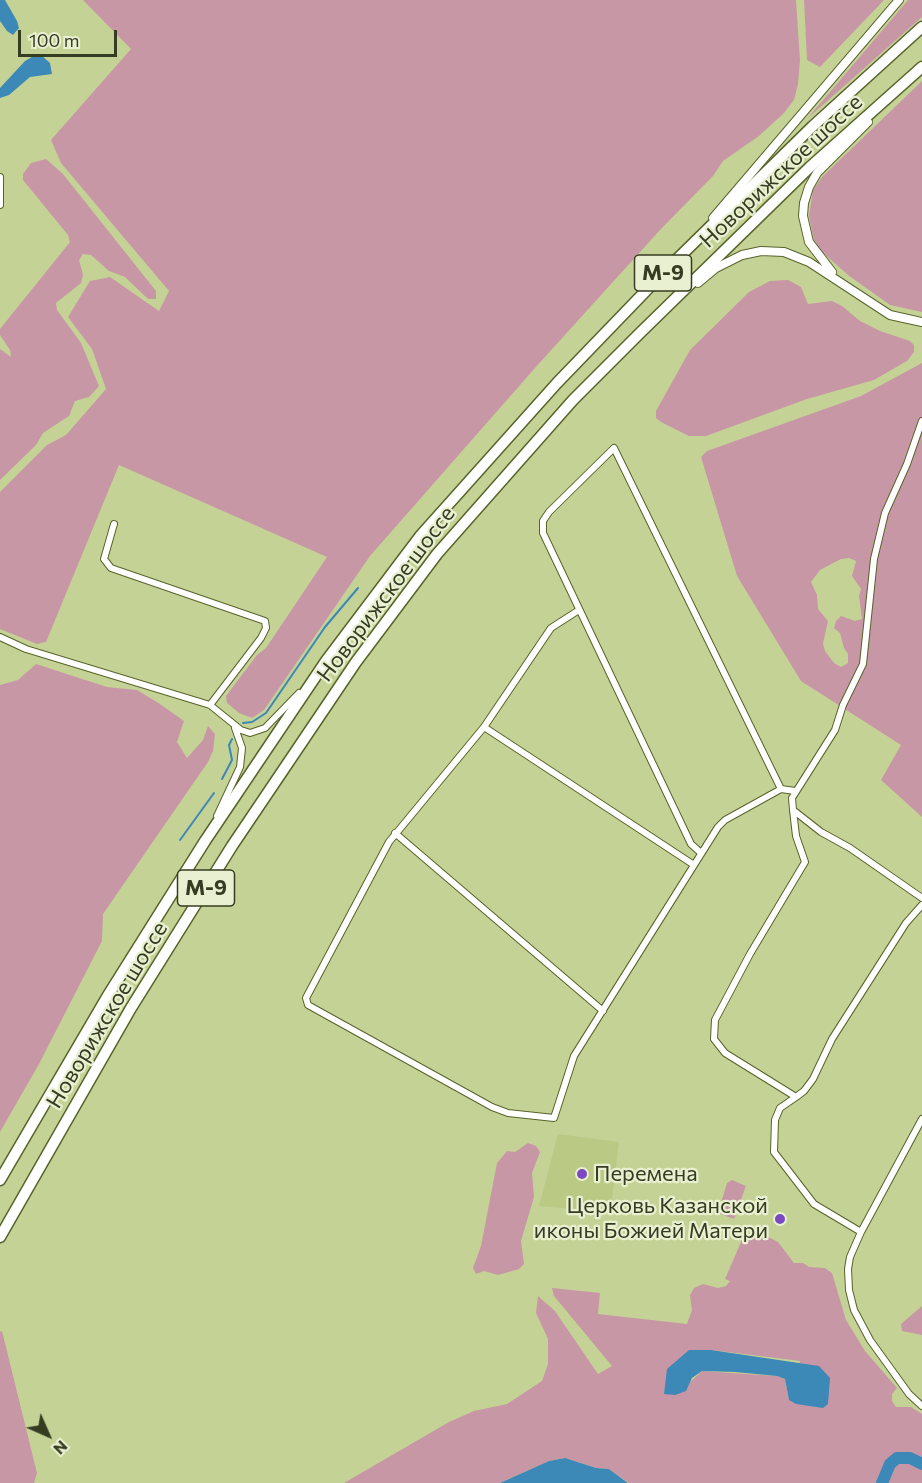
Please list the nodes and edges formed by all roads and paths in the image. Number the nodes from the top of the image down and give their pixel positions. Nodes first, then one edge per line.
1 (898, 1) edge
2 (922, 27) edge
3 (922, 68) edge
4 (0, 177) edge
5 (0, 205) edge
6 (696, 240) junction
7 (841, 281) junction
8 (922, 322) edge
9 (640, 333) junction
10 (922, 421) edge
11 (114, 524) dead end
12 (579, 610) junction
13 (0, 637) edge
14 (324, 664) junction
15 (210, 705) junction
16 (233, 725) junction
17 (484, 727) junction
18 (781, 789) junction
19 (795, 791) junction
20 (793, 810) junction
21 (395, 833) junction
22 (205, 841) junction
23 (701, 853) junction
24 (694, 865) junction
25 (922, 898) edge
26 (922, 905) edge
27 (603, 1011) junction
28 (796, 1097) junction
29 (922, 1119) edge
30 (0, 1180) edge
31 (861, 1232) junction
32 (0, 1237) edge
33 (922, 1406) edge

1 - 6 street
2 - 6 highway, Новорижское шоссе / М-9
3 - 7 street
3 - 9 highway, Новорижское шоссе / М-9
4 - 5 street
6 - 14 highway, Новорижское шоссе / М-9
7 - 8 street
7 - 9 street
9 - 32 highway, Новорижское шоссе / М-9
10 - 19 street
11 - 15 street
12 - 17 street
12 - 18 street
12 - 23 street
13 - 15 street
14 - 16 street
14 - 22 highway, Новорижское шоссе / М-9
15 - 16 street
16 - 22 street
17 - 21 street
17 - 24 street
18 - 19 street
18 - 23 street
19 - 20 street
20 - 25 street
20 - 28 street
21 - 27 street
21 - 27 street
22 - 30 highway, Новорижское шоссе / М-9
23 - 24 street
24 - 27 street
26 - 28 street
28 - 31 street
29 - 31 street
31 - 33 street

